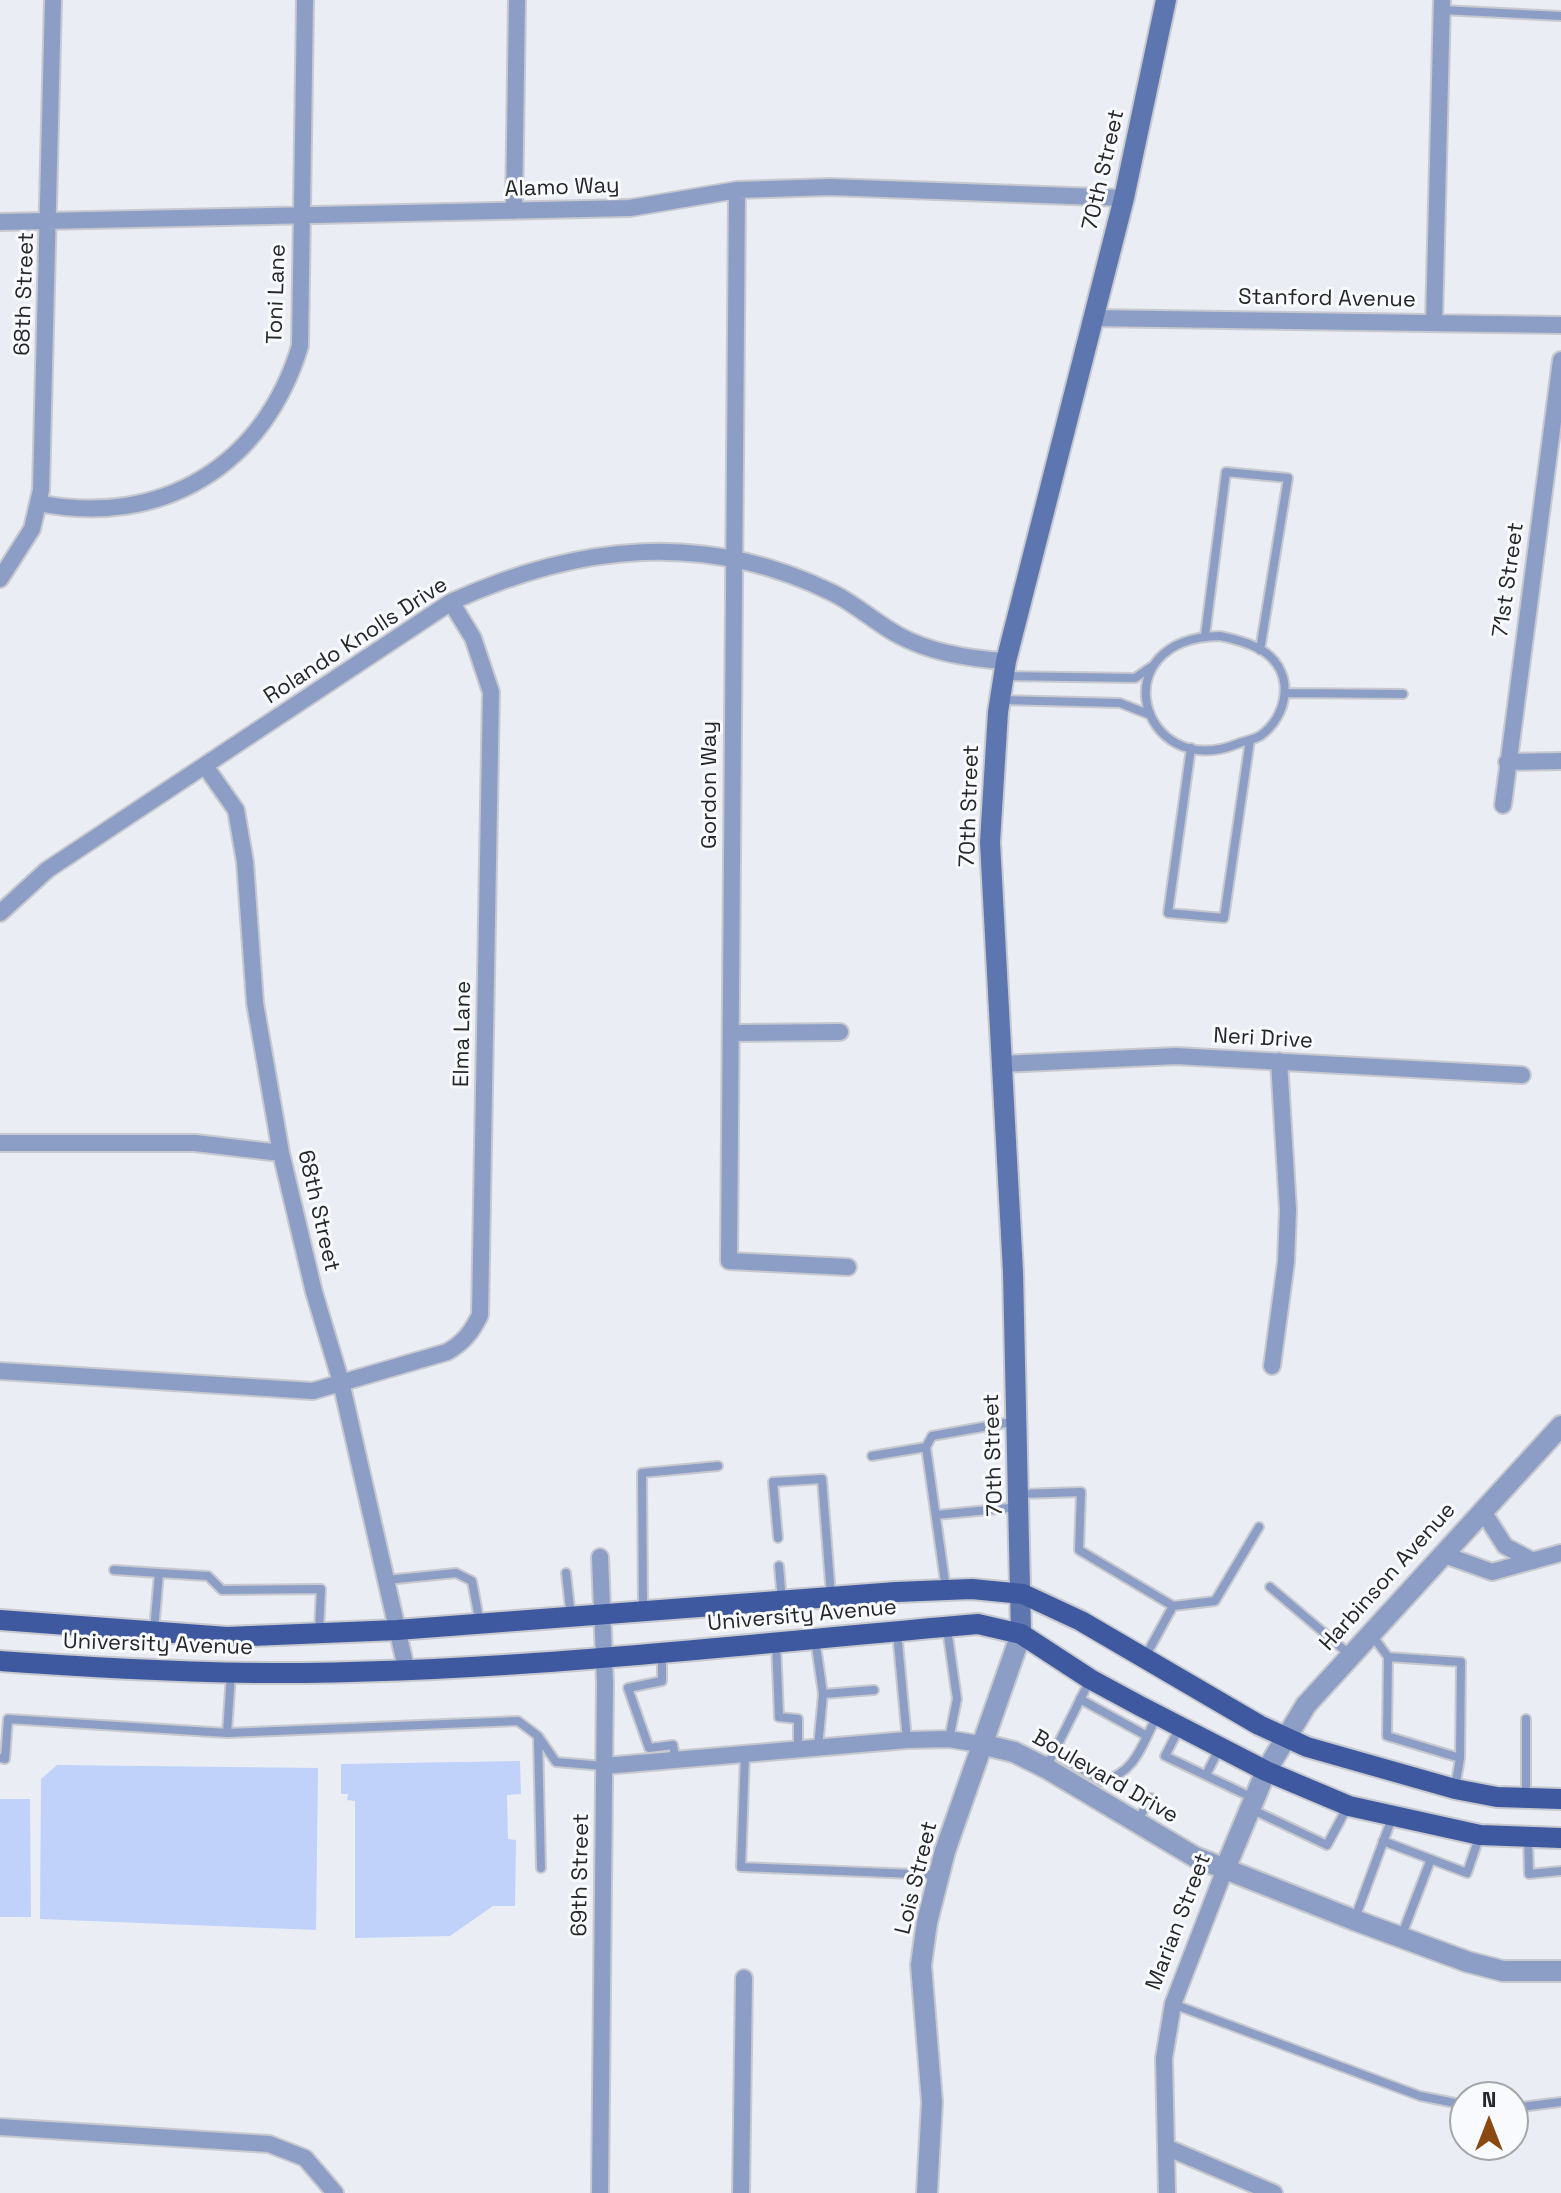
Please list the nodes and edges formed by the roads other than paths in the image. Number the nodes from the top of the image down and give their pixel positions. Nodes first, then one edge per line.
1 (53, 0) edge
2 (305, 0) edge
3 (517, 0) edge
4 (1166, 0) edge
5 (1442, 5) edge
6 (1561, 16) edge
7 (737, 190) junction
8 (1124, 198) junction
9 (514, 211) junction
10 (301, 216) junction
11 (50, 221) junction
12 (0, 222) edge
13 (1092, 318) junction
14 (1434, 323) junction
15 (1561, 325) edge
16 (1561, 360) edge
17 (38, 503) junction
18 (731, 556) junction
19 (0, 579) edge
20 (451, 602) junction
21 (1205, 636) junction
22 (1260, 650) junction
23 (1152, 666) junction
24 (1005, 668) junction
25 (1286, 693) junction
26 (1403, 694) dead end
27 (1000, 700) junction
28 (1148, 714) junction
29 (1250, 740) junction
30 (1191, 748) junction
31 (1561, 761) edge
32 (1507, 762) junction
33 (205, 766) junction
34 (1503, 805) dead end
35 (0, 913) edge
36 (840, 1032) dead end
37 (731, 1033) junction
38 (1279, 1061) junction
39 (1002, 1064) junction
40 (1522, 1075) dead end
41 (0, 1143) edge
42 (281, 1153) junction
43 (848, 1267) dead end
44 (1272, 1366) dead end
45 (0, 1371) edge
46 (341, 1382) junction
47 (1017, 1420) junction
48 (1561, 1426) edge
49 (926, 1447) junction
50 (872, 1456) dead end
51 (718, 1466) dead end
52 (1020, 1500) junction
53 (1482, 1510) junction
54 (936, 1515) junction
55 (1259, 1527) dead end
56 (778, 1538) dead end
57 (1561, 1553) edge
58 (1442, 1554) junction
59 (600, 1557) dead end
60 (1533, 1561) junction
61 (779, 1566) dead end
62 (114, 1570) dead end
63 (159, 1573) junction
64 (566, 1573) dead end
65 (386, 1580) junction
66 (1270, 1587) dead end
67 (946, 1590) junction
68 (1023, 1594) junction
69 (831, 1597) junction
70 (782, 1601) junction
71 (1173, 1606) junction
72 (643, 1612) junction
73 (603, 1615) junction
74 (571, 1618) junction
75 (0, 1620) edge
76 (480, 1624) junction
77 (947, 1627) junction
78 (397, 1630) junction
79 (154, 1631) junction
80 (897, 1631) junction
81 (1369, 1631) junction
82 (319, 1633) junction
83 (1021, 1634) junction
84 (814, 1638) junction
85 (776, 1641) junction
86 (662, 1653) junction
87 (1349, 1654) junction
88 (605, 1655) junction
89 (1388, 1657) junction
90 (1145, 1658) junction
91 (0, 1661) edge
92 (406, 1668) junction
93 (231, 1673) junction
94 (1090, 1679) junction
95 (903, 1688) junction
96 (892, 1689) dead end
97 (874, 1690) dead end
98 (823, 1694) junction
99 (1080, 1699) junction
100 (1158, 1714) junction
101 (4, 1719) edge
102 (1526, 1719) dead end
103 (1181, 1726) junction
104 (227, 1733) junction
105 (538, 1736) junction
106 (1147, 1736) junction
107 (1283, 1738) junction
108 (949, 1739) junction
109 (907, 1740) junction
110 (985, 1745) junction
111 (818, 1747) junction
112 (1220, 1747) junction
113 (798, 1750) junction
114 (745, 1755) junction
115 (0, 1758) edge
116 (1460, 1758) junction
117 (1049, 1760) junction
118 (676, 1762) junction
119 (604, 1766) junction
120 (1266, 1771) junction
121 (1206, 1775) junction
122 (1455, 1789) junction
123 (1151, 1798) dead end
124 (1526, 1798) junction
125 (1561, 1799) edge
126 (1252, 1804) junction
127 (1349, 1806) junction
128 (1392, 1817) junction
129 (1136, 1824) junction
130 (1480, 1835) junction
131 (1528, 1837) junction
132 (1561, 1838) edge
133 (1383, 1841) junction
134 (1431, 1859) junction
135 (541, 1868) dead end
136 (1225, 1869) junction
137 (1561, 1871) edge
138 (939, 1875) junction
139 (1354, 1920) junction
140 (1401, 1938) junction
141 (1561, 1971) edge
142 (744, 1978) dead end
143 (1173, 2004) junction
144 (1449, 2102) edge
145 (1561, 2102) edge
146 (1529, 2106) edge
147 (0, 2127) edge
148 (1168, 2148) junction
149 (335, 2193) edge
150 (600, 2193) edge
151 (741, 2193) edge
152 (927, 2193) edge
153 (1167, 2193) edge
154 (1274, 2193) edge

1 - 11 street, 68th Street
2 - 10 street, Toni Lane
3 - 9 street
4 - 8 main road, 70th Street
5 - 6 lane
5 - 14 street
7 - 8 street, Alamo Way
7 - 9 street, Alamo Way
7 - 18 street, Gordon Way
8 - 13 main road, 70th Street
9 - 10 street, Alamo Way
10 - 11 street, Alamo Way
10 - 17 street, Toni Lane
11 - 12 street, Alamo Way
11 - 17 street, 68th Street
13 - 14 street, Stanford Avenue
13 - 24 main road, 70th Street
14 - 15 street, Stanford Avenue
16 - 32 street, 71st Street
17 - 19 street, 68th Street
18 - 20 street, Rolando Knolls Drive
18 - 24 street, Rolando Knolls Drive
18 - 37 street, Gordon Way
20 - 33 street, Rolando Knolls Drive
20 - 46 street, Elma Lane
21 - 22 lane
21 - 22 lane
21 - 23 lane
22 - 25 lane
23 - 24 lane
23 - 28 lane
24 - 27 main road, 70th Street
25 - 26 lane
25 - 29 lane
27 - 28 lane
27 - 39 main road, 70th Street
28 - 30 lane
29 - 30 lane
29 - 30 lane
31 - 32 street
32 - 34 street, 71st Street
33 - 35 street, Rolando Knolls Drive
33 - 42 street, 68th Street
36 - 37 street
37 - 43 street, Gordon Way
38 - 39 street, Neri Drive
38 - 40 street, Neri Drive
38 - 44 street
39 - 47 main road, 70th Street
41 - 42 street
42 - 46 street, 68th Street
45 - 46 street, Elma Lane
46 - 65 street, 68th Street
47 - 49 lane
47 - 52 main road, 70th Street
48 - 53 street, Harbinson Avenue
49 - 50 lane
49 - 54 lane
51 - 72 lane
52 - 54 lane
52 - 68 main road, 70th Street
52 - 71 lane
53 - 58 street, Harbinson Avenue
53 - 60 street
54 - 67 lane
55 - 71 lane
56 - 69 lane
57 - 60 street
58 - 60 street
58 - 81 street, Harbinson Avenue
59 - 73 street, 69th Street
61 - 70 lane
62 - 63 lane
63 - 79 lane
63 - 82 lane
64 - 74 lane
65 - 76 lane
65 - 78 street, 68th Street
66 - 87 lane
67 - 68 main road, University Avenue
67 - 69 main road, University Avenue
68 - 83 main road, 70th Street
68 - 90 main road, University Avenue
69 - 70 main road, University Avenue
70 - 72 main road, University Avenue
71 - 90 lane
72 - 73 main road, University Avenue
73 - 74 main road, University Avenue
73 - 88 street, 69th Street
74 - 76 main road, University Avenue
75 - 79 main road, University Avenue
76 - 78 main road, University Avenue
77 - 80 main road, University Avenue
77 - 83 main road, University Avenue
77 - 108 lane
78 - 82 main road, University Avenue
78 - 92 street, 68th Street
79 - 82 main road, University Avenue
80 - 84 main road, University Avenue
80 - 95 lane
81 - 87 street, Harbinson Avenue
81 - 89 lane
83 - 94 main road, University Avenue
83 - 110 street, Lois Street
84 - 85 main road, University Avenue
84 - 98 lane
85 - 86 main road, University Avenue
85 - 113 lane
86 - 88 main road, University Avenue
86 - 118 lane
87 - 107 street, Harbinson Avenue
88 - 92 main road, University Avenue
88 - 119 street, 69th Street
89 - 116 lane
89 - 116 lane
90 - 107 main road, University Avenue
91 - 93 main road, University Avenue
92 - 93 main road, University Avenue
93 - 104 lane
94 - 99 lane
94 - 100 main road, University Avenue
95 - 96 lane
95 - 109 lane
97 - 98 lane
98 - 111 lane
99 - 106 lane
99 - 117 lane
100 - 103 main road, University Avenue
100 - 106 lane
101 - 104 lane
101 - 115 lane
102 - 124 lane
103 - 112 main road, University Avenue
103 - 121 lane
104 - 105 lane
105 - 119 lane
105 - 135 lane
106 - 117 lane
107 - 120 street, Harbinson Avenue
107 - 122 main road, University Avenue
108 - 109 street, Boulevard Drive
108 - 110 street, Boulevard Drive
109 - 111 street, Boulevard Drive
110 - 117 street, Boulevard Drive
110 - 138 street, Lois Street
111 - 113 street, Boulevard Drive
112 - 120 main road, University Avenue
112 - 121 lane
113 - 114 street, Boulevard Drive
114 - 118 street, Boulevard Drive
114 - 138 lane
116 - 122 lane
117 - 129 street, Boulevard Drive
118 - 119 street, Boulevard Drive
119 - 150 street, 69th Street
120 - 126 street, Marian Street
120 - 127 main road, University Avenue
121 - 126 lane
122 - 124 main road, University Avenue
123 - 129 lane
124 - 125 main road, University Avenue
126 - 127 lane
126 - 136 street, Marian Street
127 - 128 main road, University Avenue
128 - 130 main road, University Avenue
128 - 133 lane
129 - 136 street, Boulevard Drive
130 - 131 main road, University Avenue
130 - 134 lane
131 - 132 main road, University Avenue
131 - 137 lane
133 - 134 lane
133 - 139 lane
134 - 140 lane
136 - 139 street, Boulevard Drive
136 - 143 street, Marian Street
138 - 152 street, Lois Street
139 - 140 street, Boulevard Drive
140 - 141 street, Boulevard Drive
142 - 151 street
143 - 144 lane
143 - 148 street, Marian Street
145 - 146 lane
147 - 149 street
148 - 153 street, Marian Street
148 - 154 street

